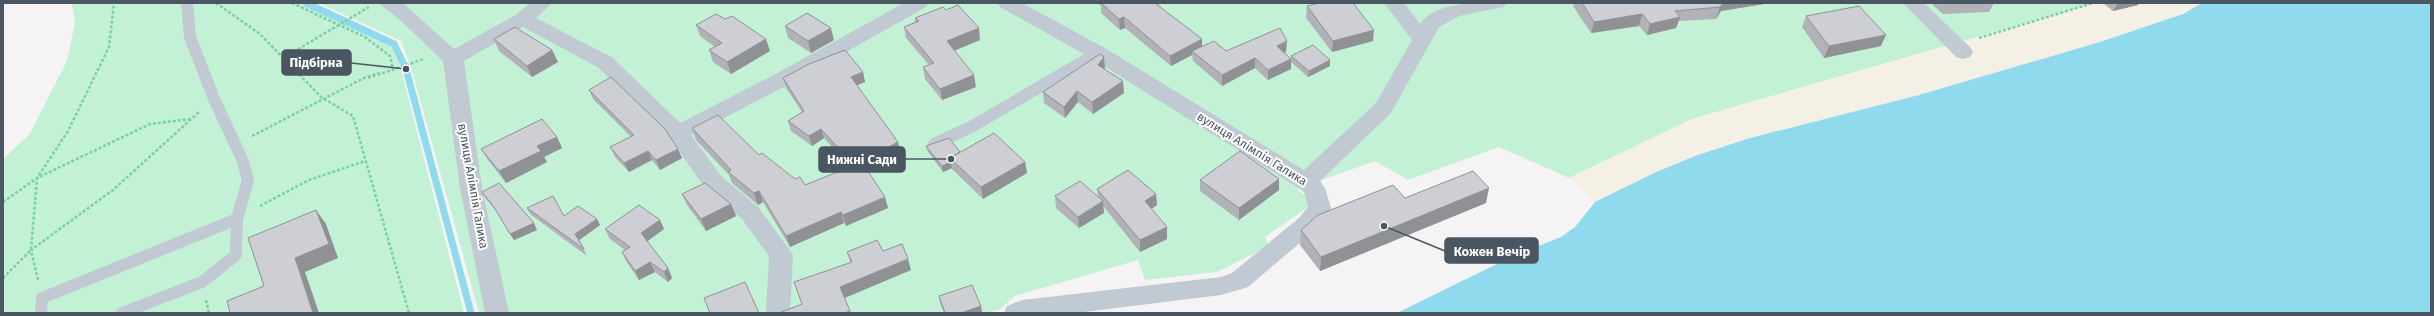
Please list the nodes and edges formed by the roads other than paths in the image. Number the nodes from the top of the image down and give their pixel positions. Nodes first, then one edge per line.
1 (187, 3) edge
2 (542, 3) edge
3 (919, 3) edge
4 (1007, 3) edge
5 (1394, 3) edge
6 (1497, 3) edge
7 (1913, 3) edge
8 (379, 5) edge
9 (523, 19) junction
10 (1422, 40) junction
11 (1959, 48) road end
12 (1098, 53) junction
13 (453, 58) junction
14 (678, 133) junction
15 (934, 144) edge
16 (1305, 181) junction
17 (237, 219) junction
18 (41, 313) edge
19 (122, 313) edge
20 (497, 313) edge
21 (778, 313) edge
22 (1016, 313) edge

1 - 17 lane
2 - 9 street
3 - 14 street
4 - 12 street, вулиця Алімпія Галика
5 - 10 street
6 - 10 street
7 - 11 street
8 - 13 street
9 - 13 street
9 - 14 street
10 - 16 street
12 - 15 lane
12 - 16 street, вулиця Алімпія Галика
13 - 20 street, вулиця Алімпія Галика
14 - 21 street
16 - 22 street, вулиця Алімпія Галика
17 - 18 lane
17 - 19 lane

